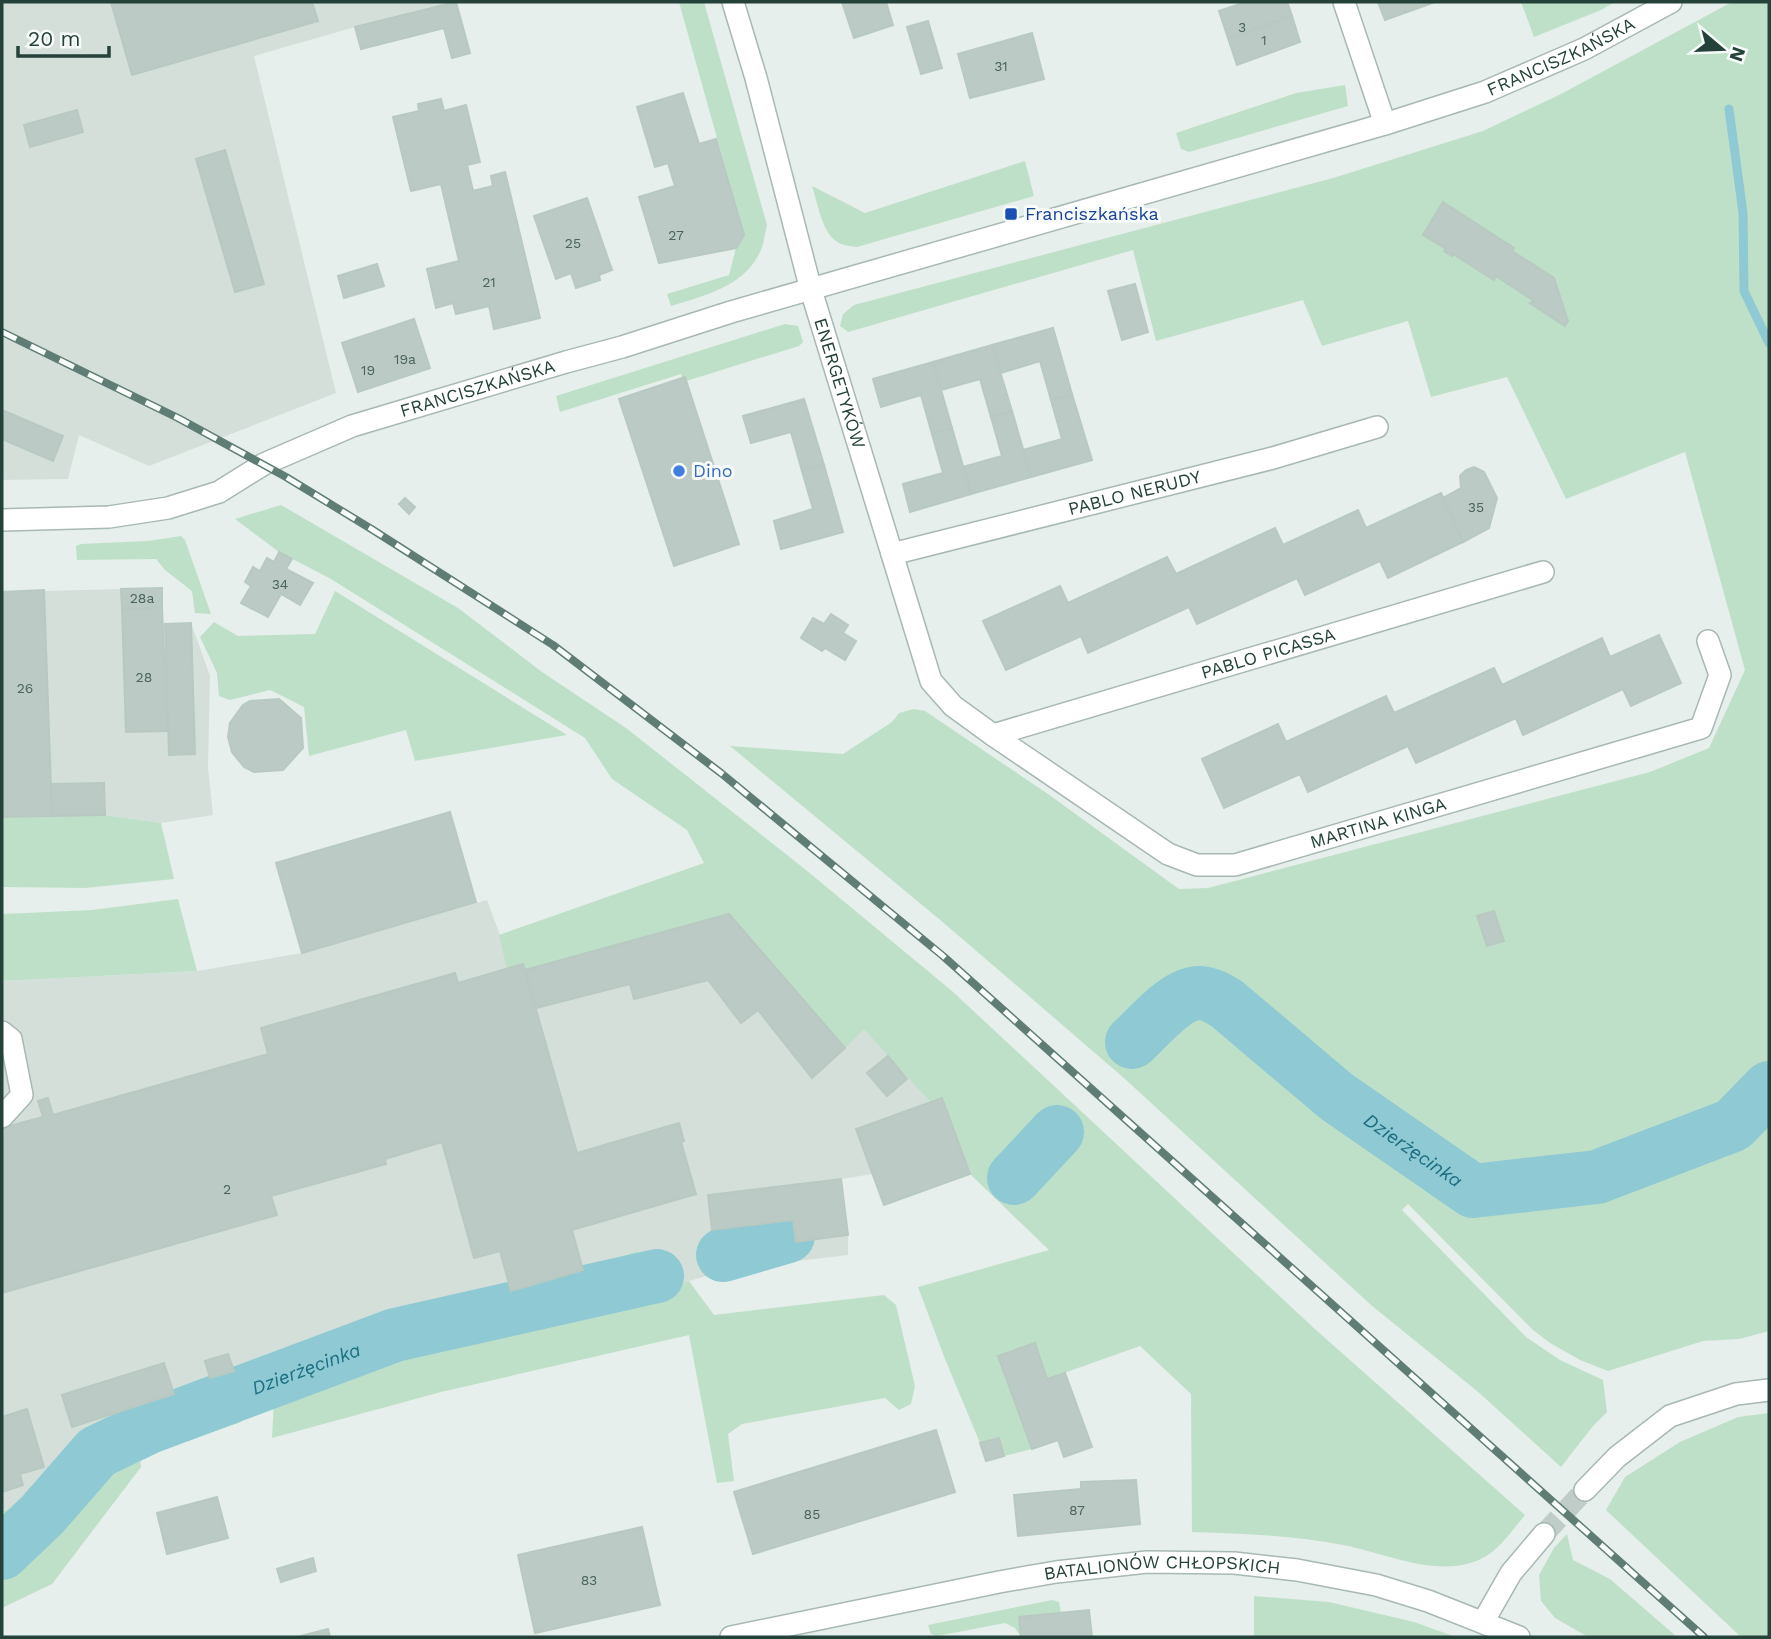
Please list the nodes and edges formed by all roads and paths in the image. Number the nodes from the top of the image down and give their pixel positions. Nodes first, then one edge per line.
1 (733, 2) edge
2 (1344, 2) edge
3 (1671, 2) edge
4 (1385, 124) junction
5 (811, 290) junction
6 (1377, 427) dead end
7 (2, 520) edge
8 (892, 555) junction
9 (1543, 572) dead end
10 (1708, 641) dead end
11 (993, 735) junction
12 (2, 1032) edge
13 (2, 1116) edge
14 (1769, 1390) edge
15 (1585, 1490) tunnel mouth
16 (1544, 1534) tunnel mouth
17 (1483, 1622) junction
18 (737, 1637) edge
19 (1519, 1637) edge

1 - 5 street, ENERGETYKÓW
2 - 4 street
3 - 4 street, FRANCISZKAŃSKA
4 - 5 street, FRANCISZKAŃSKA
5 - 7 street, FRANCISZKAŃSKA
5 - 8 street, ENERGETYKÓW
6 - 8 street, PABLO NERUDY
8 - 11 street, ENERGETYKÓW
9 - 11 street, PABLO PICASSA
10 - 11 street, MARTINA KINGA
12 - 13 street
14 - 15 street
16 - 17 street
17 - 18 street, BATALIONÓW CHŁOPSKICH
17 - 19 street, BATALIONÓW CHŁOPSKICH

